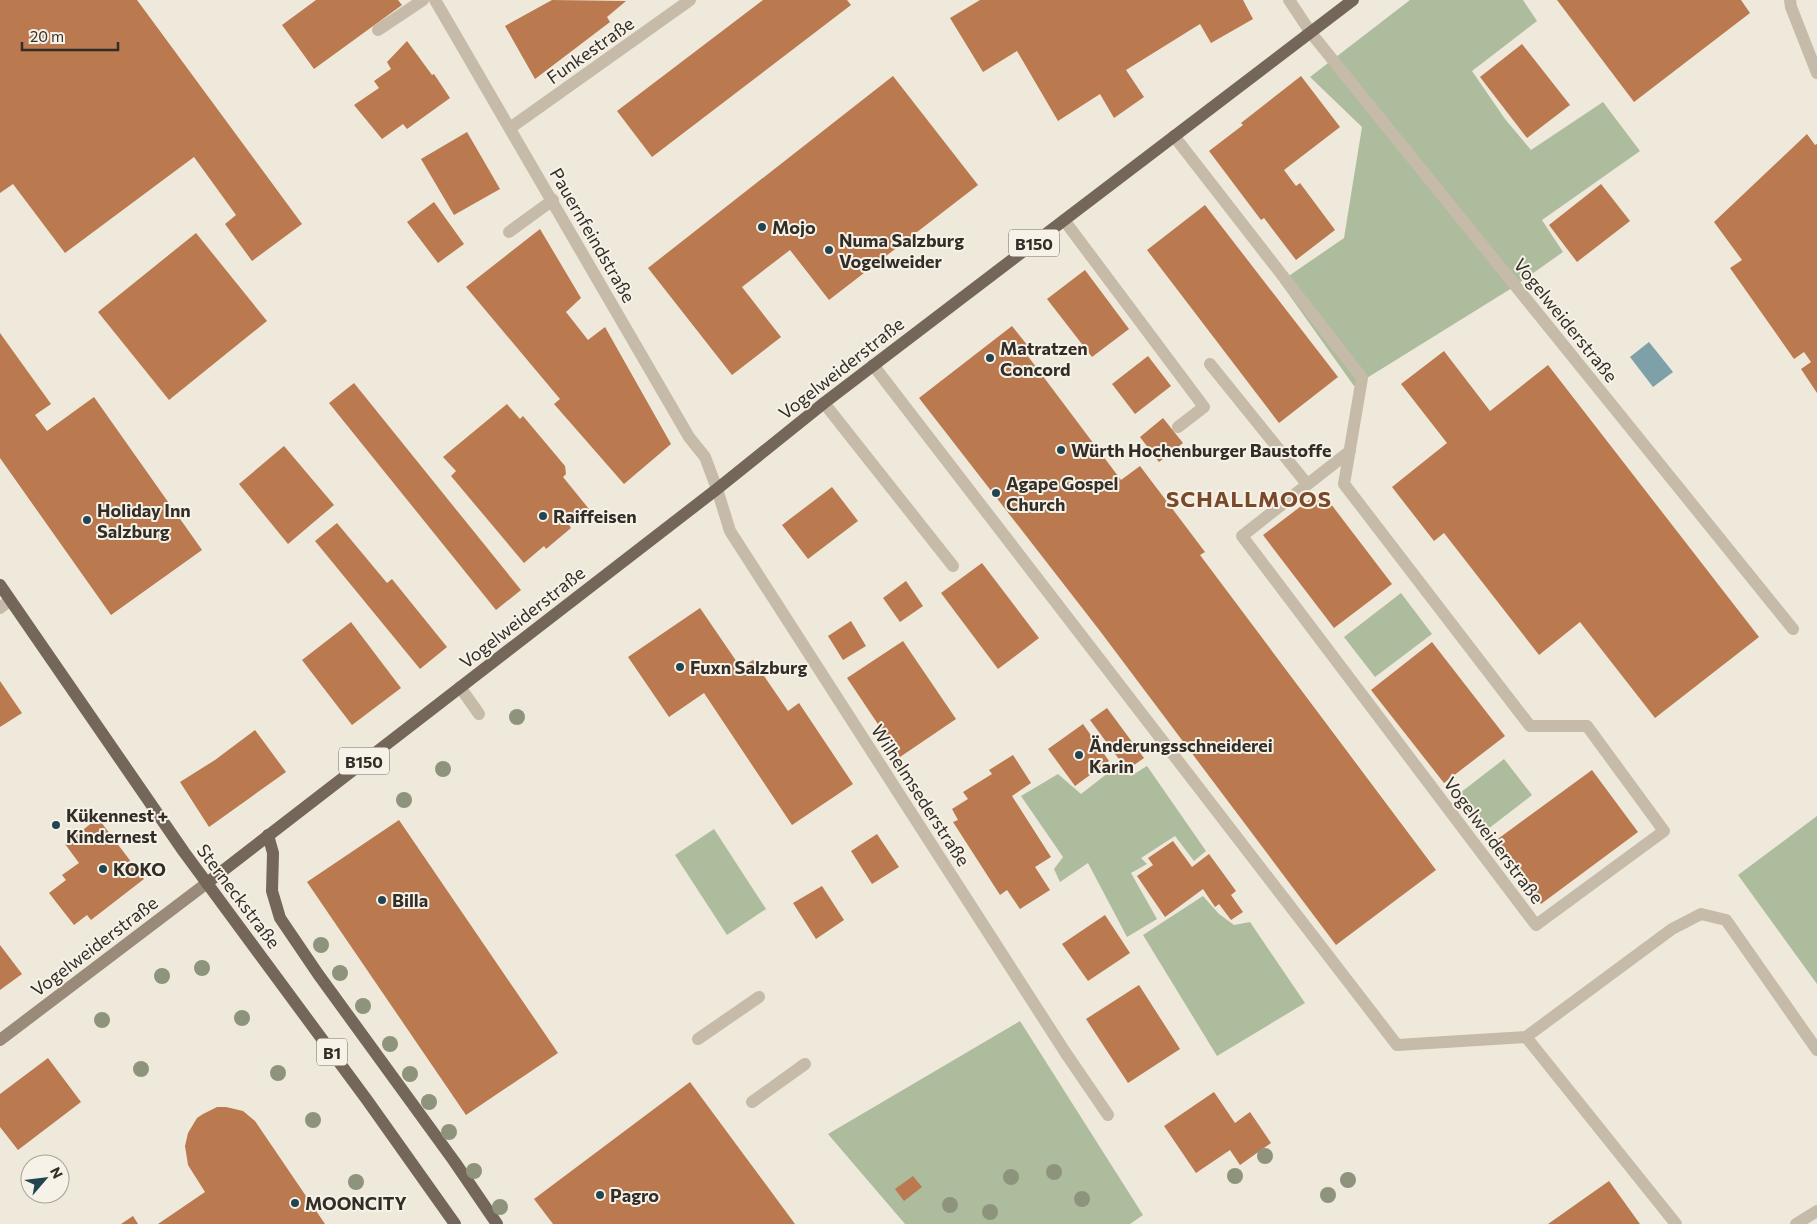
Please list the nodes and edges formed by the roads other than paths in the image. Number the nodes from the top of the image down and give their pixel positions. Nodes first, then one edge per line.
1 (423, 0) edge
2 (435, 0) edge
3 (690, 0) edge
4 (1288, 0) edge
5 (1353, 0) edge
6 (1790, 0) edge
7 (378, 30) dead end
8 (1311, 33) junction
9 (1817, 73) edge
10 (510, 128) junction
11 (1174, 136) junction
12 (553, 200) junction
13 (1064, 220) junction
14 (509, 232) dead end
15 (1210, 364) dead end
16 (873, 365) junction
17 (824, 403) junction
18 (1178, 426) dead end
19 (1350, 451) junction
20 (1307, 484) junction
21 (717, 489) junction
22 (953, 566) dead end
23 (0, 585) edge
24 (5, 604) edge
25 (1794, 629) dead end
26 (460, 687) junction
27 (479, 714) dead end
28 (268, 835) junction
29 (207, 883) junction
30 (759, 997) dead end
31 (1526, 1037) junction
32 (698, 1039) dead end
33 (0, 1040) edge
34 (1817, 1050) edge
35 (804, 1064) dead end
36 (752, 1102) dead end
37 (1108, 1114) dead end
38 (1817, 1210) edge
39 (455, 1224) edge
40 (497, 1224) edge
41 (1676, 1224) edge
42 (1796, 1224) edge

1 - 7 street
2 - 10 street, Pauernfeindstraße
3 - 10 street, Funkestraße
4 - 8 street
5 - 8 main road, Vogelweiderstraße / B150
6 - 9 street
8 - 11 main road, Vogelweiderstraße / B150
8 - 25 street, Vogelweiderstraße
10 - 12 street, Pauernfeindstraße
11 - 13 main road, Vogelweiderstraße / B150
11 - 19 street, Vogelweiderstraße
12 - 14 street
12 - 21 street, Pauernfeindstraße
13 - 16 main road, Vogelweiderstraße / B150
13 - 18 street
15 - 20 street
16 - 17 main road, Vogelweiderstraße / B150
16 - 31 street
17 - 21 main road, Vogelweiderstraße / B150
17 - 22 street
19 - 20 street, Vogelweiderstraße
19 - 20 street, Vogelweiderstraße
21 - 26 main road, Vogelweiderstraße / B150
21 - 37 street, Wilhelmsederstraße
23 - 24 main road, Sterneckstraße / B1
24 - 29 main road, Sterneckstraße / B1
26 - 27 street
26 - 28 main road, Vogelweiderstraße / B150
28 - 29 main road, Vogelweiderstraße / B150
28 - 40 main road
29 - 33 street, Vogelweiderstraße
29 - 39 main road, Sterneckstraße / B1
30 - 32 street
31 - 34 street
31 - 41 street
35 - 36 street
38 - 42 street

